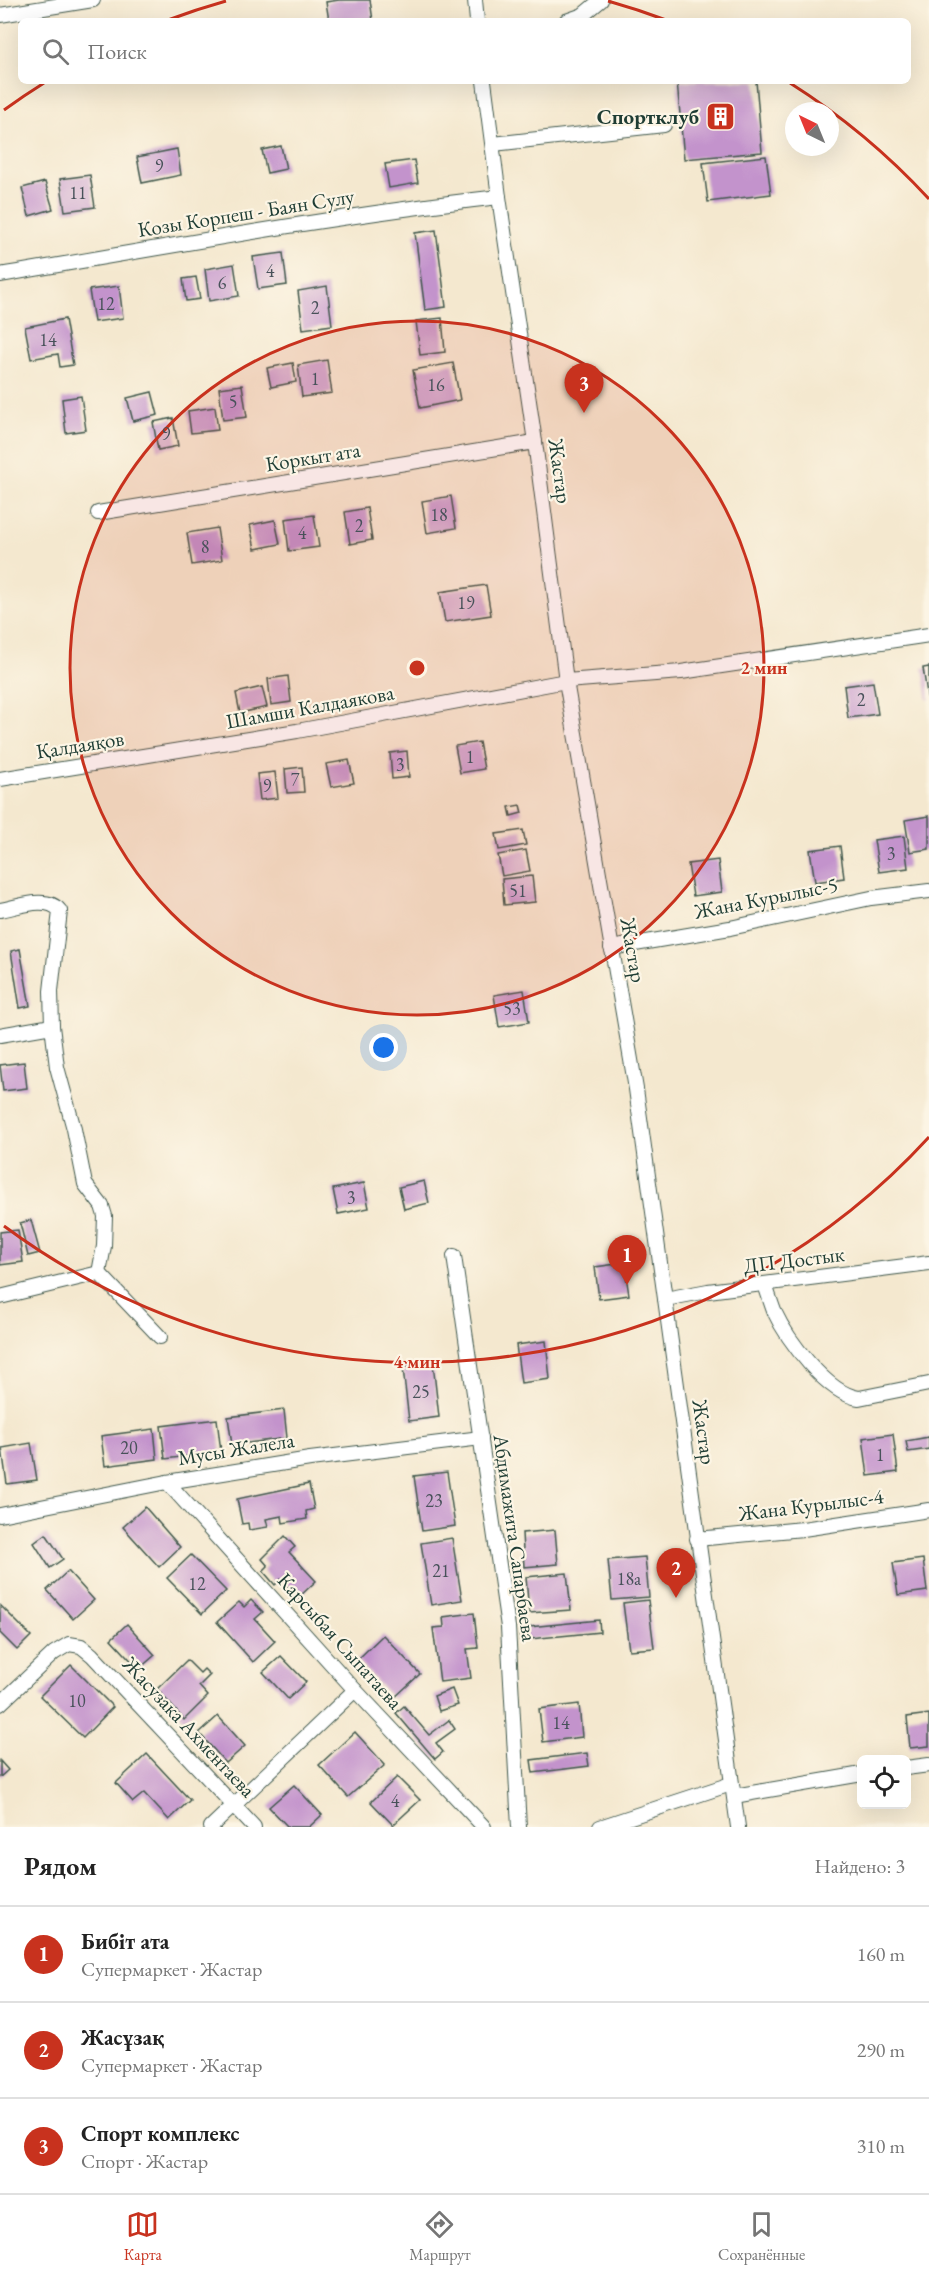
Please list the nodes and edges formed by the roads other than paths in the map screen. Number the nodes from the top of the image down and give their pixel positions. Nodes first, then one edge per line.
1 (93, 0) edge
2 (475, 0) edge
3 (600, 0) edge
4 (0, 15) edge
5 (477, 18) edge
6 (574, 18) edge
7 (484, 84) edge
8 (664, 125) dead end
9 (493, 144) junction
10 (499, 197) junction
11 (0, 275) edge
12 (535, 442) junction
13 (98, 513) dead end
14 (929, 635) edge
15 (566, 681) junction
16 (167, 753) joint
17 (0, 779) edge
18 (929, 891) edge
19 (0, 910) edge
20 (611, 948) junction
21 (52, 1026) junction
22 (0, 1035) edge
23 (454, 1256) dead end
24 (929, 1263) edge
25 (99, 1273) junction
26 (765, 1285) junction
27 (0, 1297) edge
28 (665, 1299) junction
29 (160, 1337) dead end
30 (929, 1384) edge
31 (481, 1438) junction
32 (166, 1482) junction
33 (929, 1510) edge
34 (0, 1515) edge
35 (698, 1539) junction
36 (355, 1690) junction
37 (0, 1704) edge
38 (929, 1765) edge
39 (911, 1767) edge
40 (857, 1774) edge
41 (733, 1790) junction
42 (234, 1805) junction
43 (212, 1827) edge
44 (254, 1827) edge
45 (484, 1827) edge
46 (519, 1827) edge
47 (600, 1827) edge
48 (738, 1827) edge

1 - 4 street
2 - 5 street
3 - 6 street
7 - 9 street, Жастар
8 - 9 street
9 - 10 street, Жастар
10 - 11 street, Козы Корпеш - Баян Сулу
10 - 12 street, Жастар
12 - 13 street, Коркыт ата
12 - 15 street, Жастар
14 - 15 street, Шамши Калдаякова
15 - 16 street, Шамши Калдаякова
15 - 20 street, Жастар
16 - 17 street, Қалдаяқов
18 - 20 street, Жана Курылыс-5
19 - 21 street
20 - 28 street, Жастар
21 - 22 street
21 - 25 street
23 - 31 street, Абдимажита Сапарбаева
24 - 26 street, ДП Достык
25 - 27 street
25 - 29 street
26 - 28 street, ДП Достык
26 - 30 street
28 - 35 street, Жастар
31 - 32 street, Мусы Жалела
31 - 46 street, Абдимажита Сапарбаева
32 - 34 street, Мусы Жалела
32 - 36 street, Карсыбая Сыпатаева
33 - 35 street, Жана Курылыс-4
35 - 41 street, Жастар
36 - 42 street
36 - 45 street, Карсыбая Сыпатаева
37 - 42 street, Жасузака Ахментаева
38 - 39 street
40 - 41 street
41 - 47 street
41 - 48 street, Жастар
42 - 43 street
42 - 44 street, Жасузака Ахментаева

